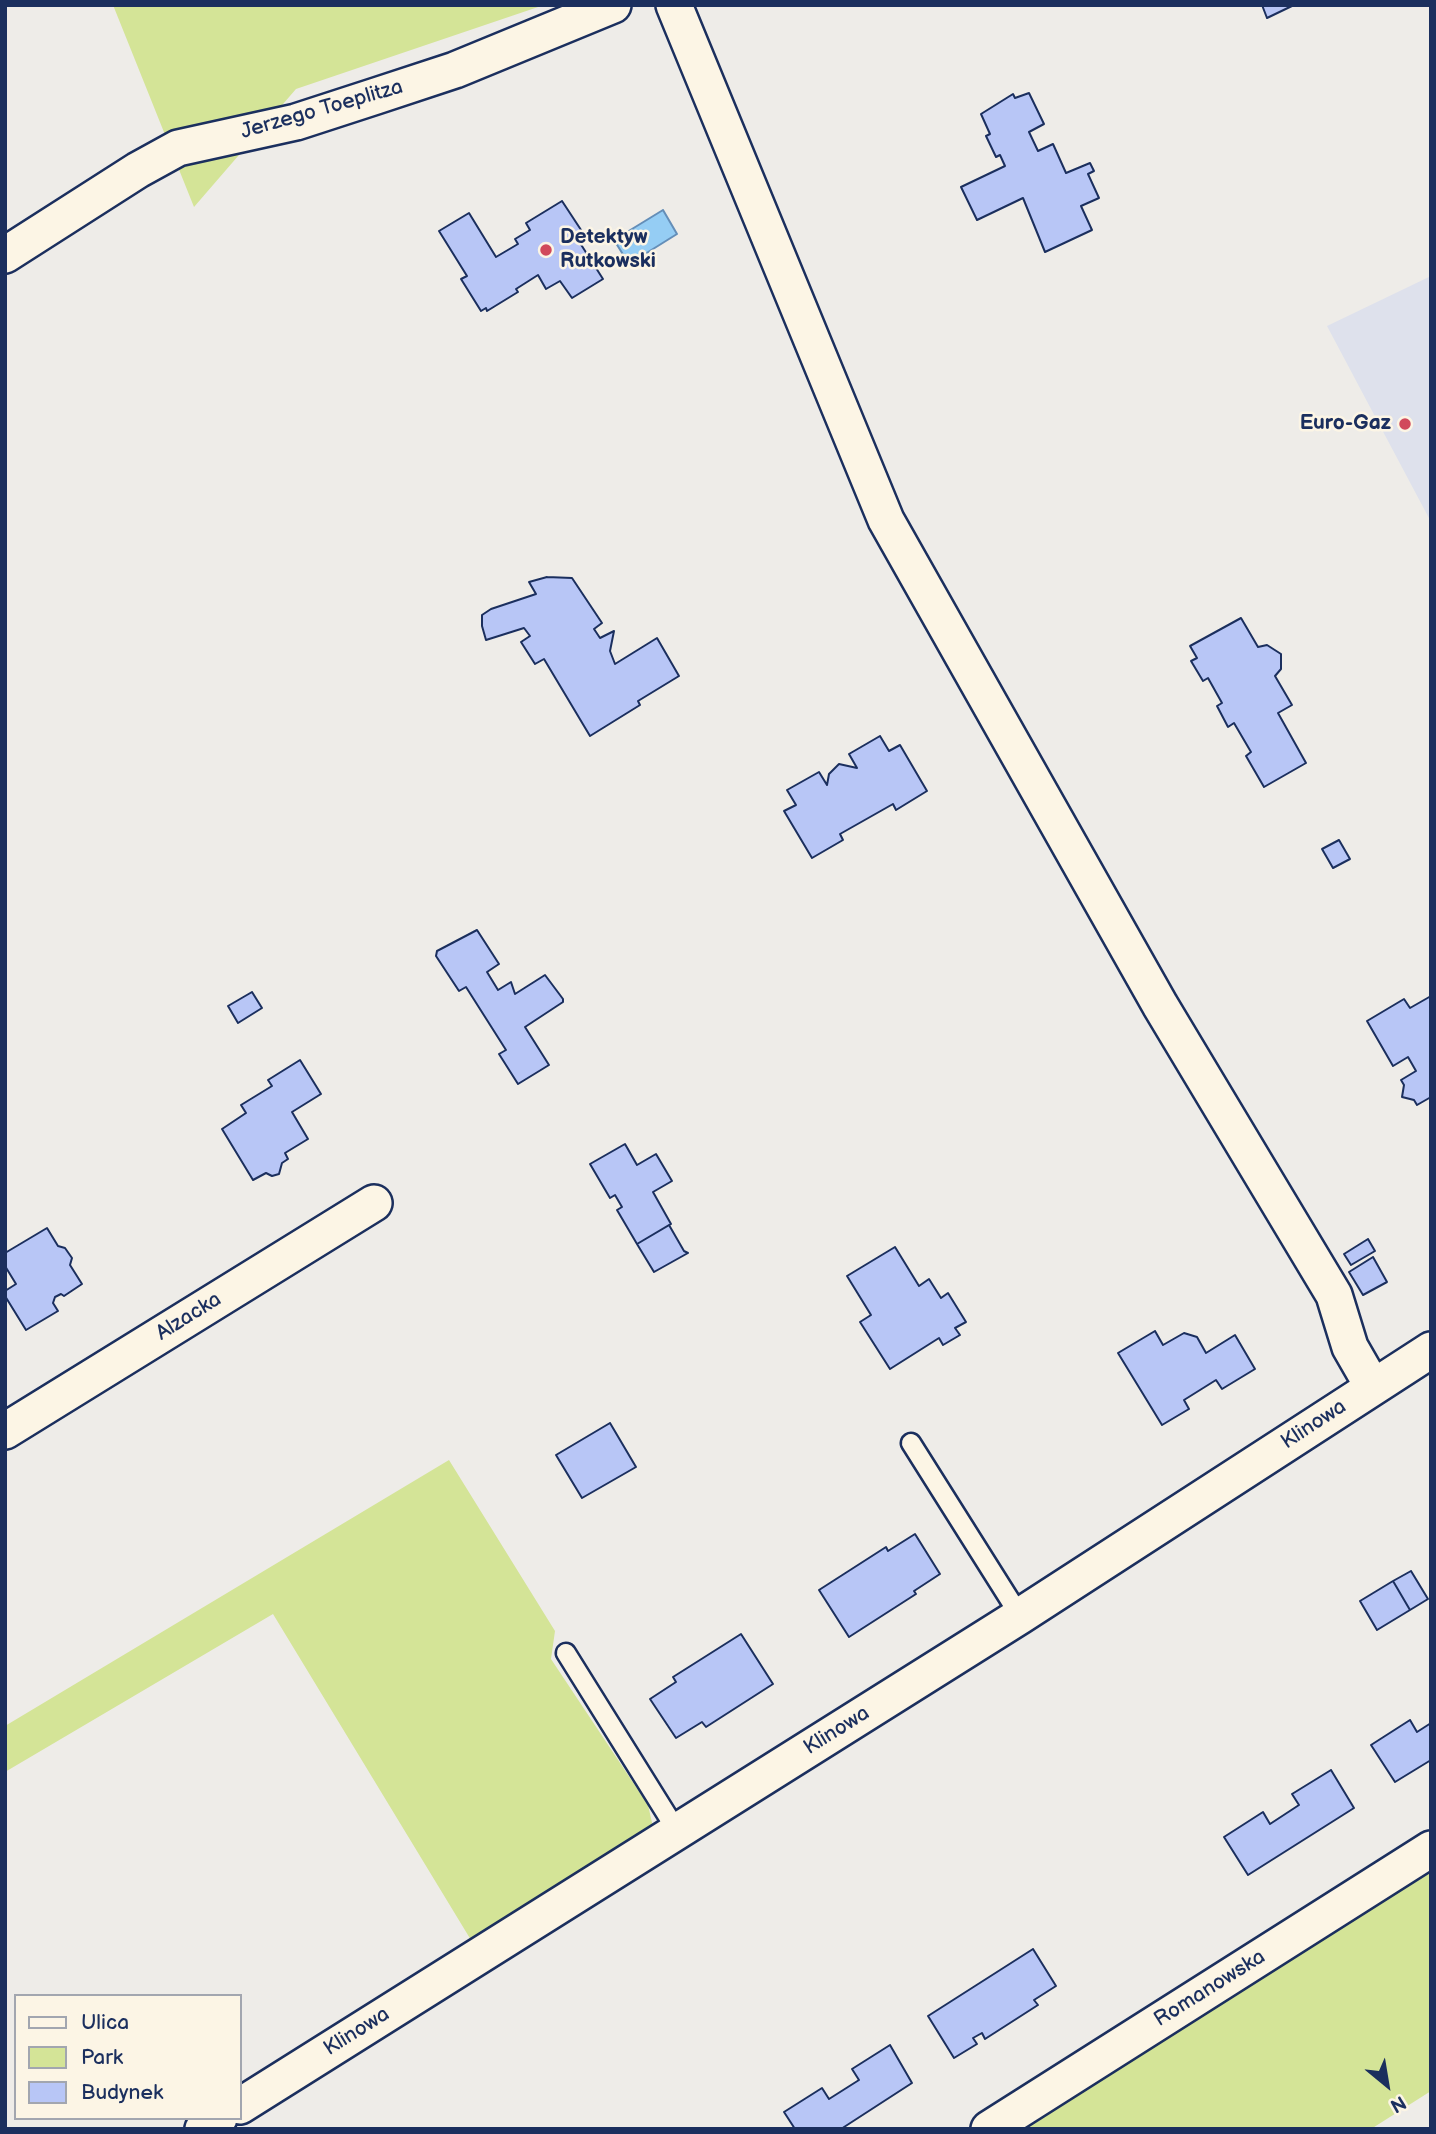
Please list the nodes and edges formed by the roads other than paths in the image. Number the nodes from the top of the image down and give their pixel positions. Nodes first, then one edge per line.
1 (613, 5) edge
2 (674, 5) edge
3 (5, 255) edge
4 (374, 1203) dead end
5 (1431, 1350) edge
6 (1373, 1387) junction
7 (5, 1431) edge
8 (911, 1443) dead end
9 (1020, 1616) junction
10 (566, 1653) dead end
11 (677, 1831) junction
12 (1431, 1849) edge
13 (242, 2105) edge
14 (989, 2129) edge

1 - 3 street, Jerzego Toeplitza
2 - 6 street
4 - 7 street, Alzacka
5 - 6 street, Klinowa
6 - 9 street, Klinowa
8 - 9 lane
9 - 11 street, Klinowa
10 - 11 lane
11 - 13 street, Klinowa
12 - 14 street, Romanowska

